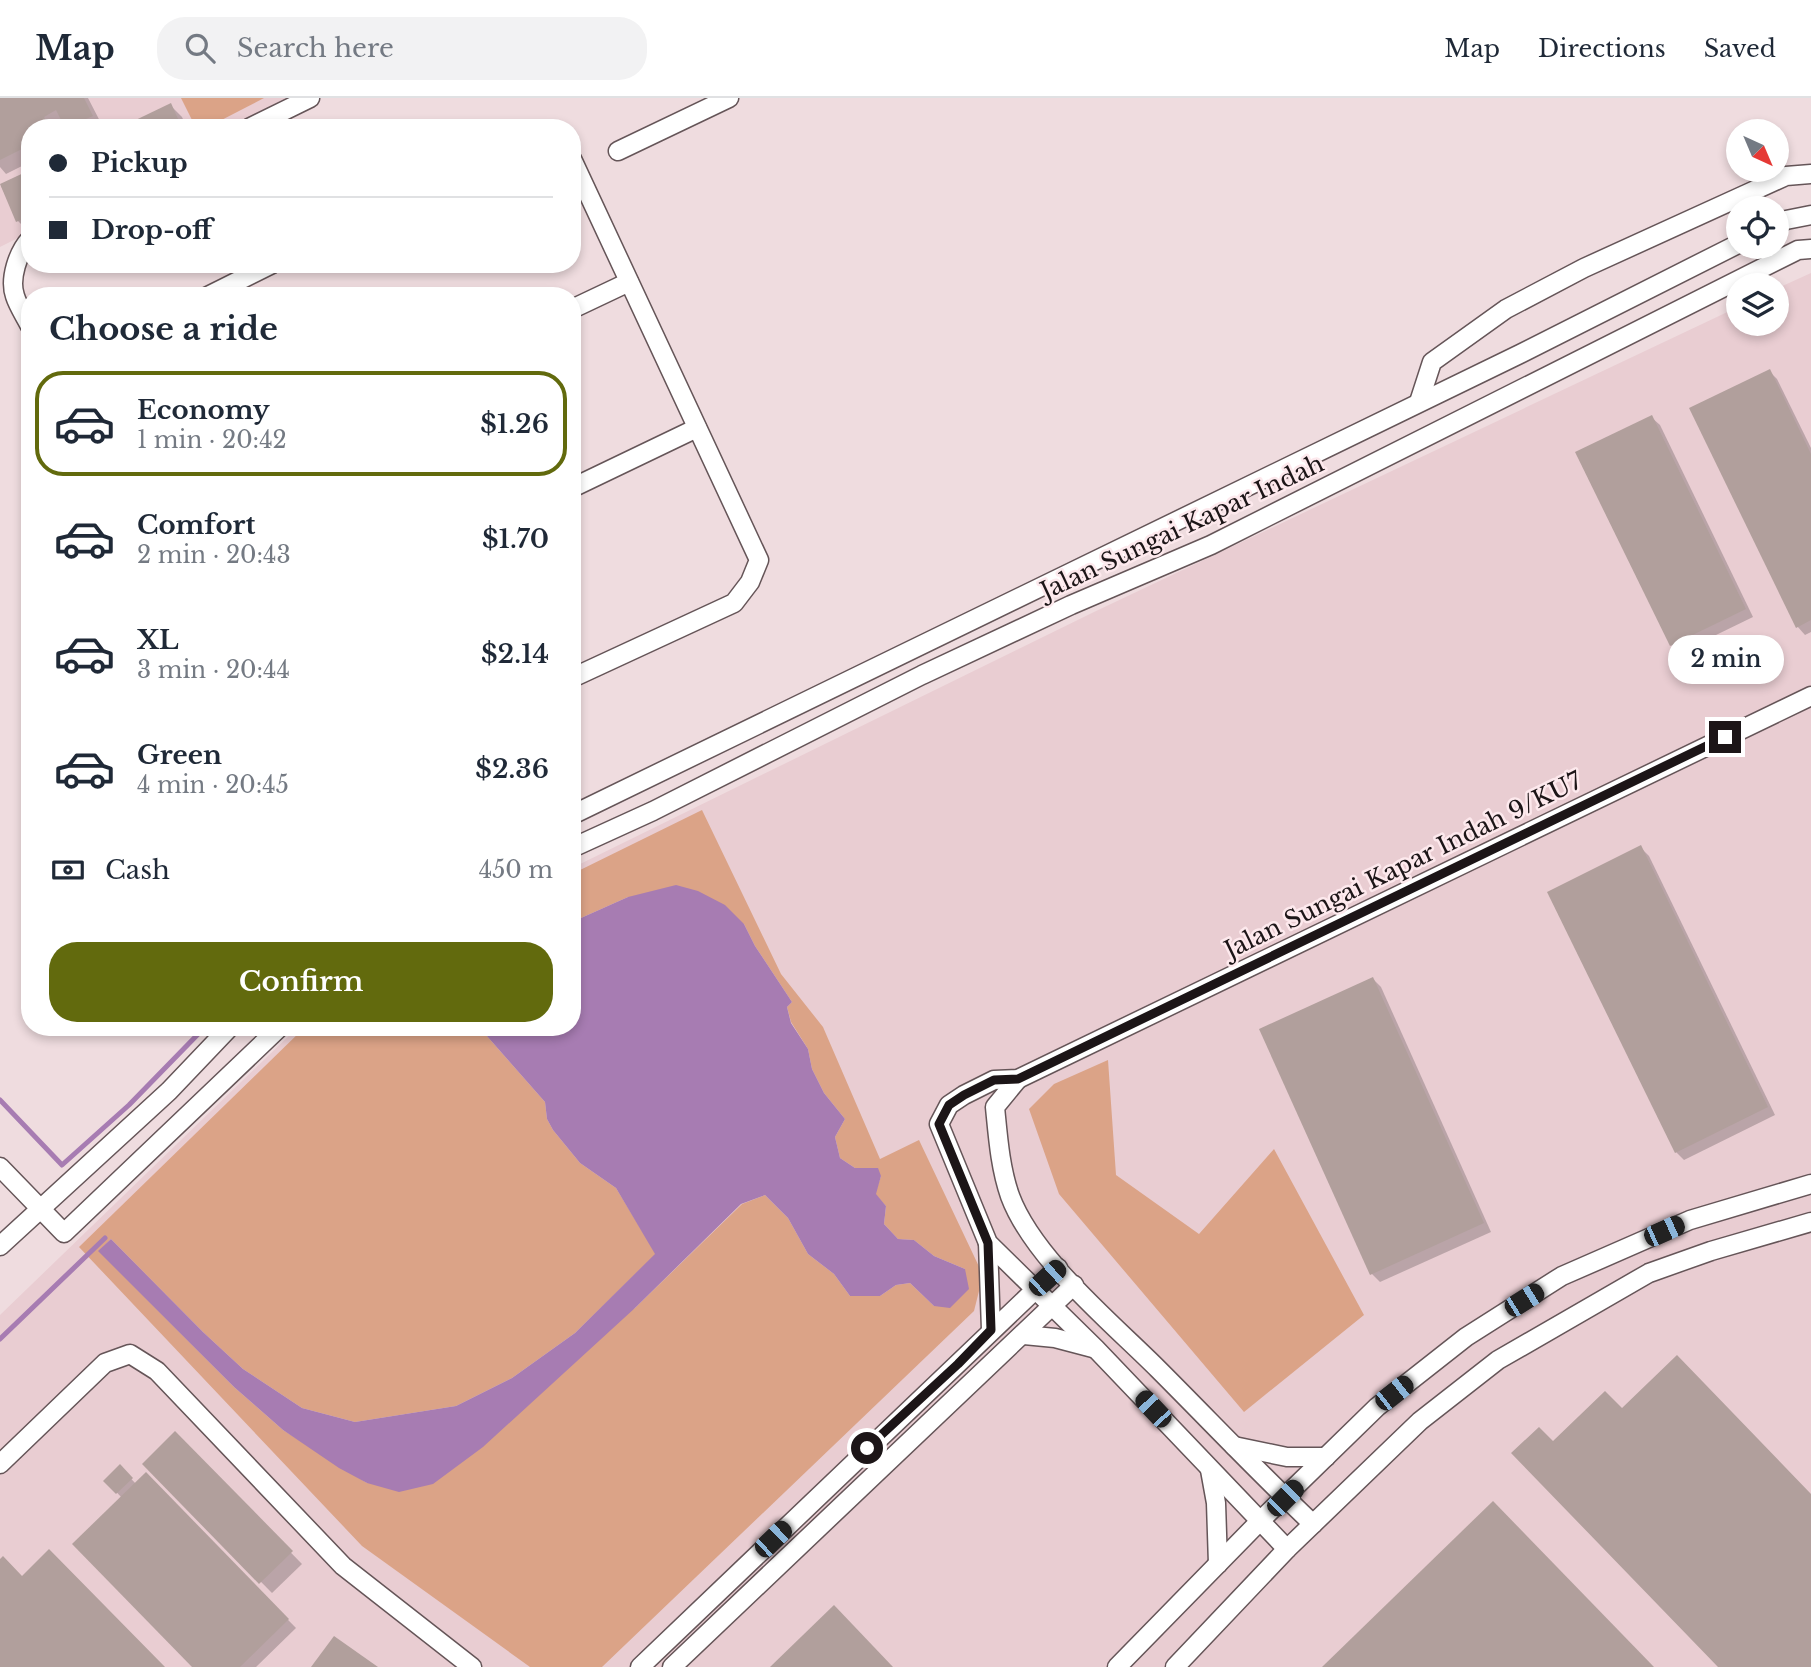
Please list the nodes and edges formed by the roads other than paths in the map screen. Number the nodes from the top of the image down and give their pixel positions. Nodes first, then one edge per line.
1 (310, 98) edge
2 (729, 98) edge
3 (267, 119) edge
4 (618, 151) dead end
5 (1811, 174) edge
6 (581, 178) edge
7 (1811, 215) edge
8 (1789, 219) edge
9 (1811, 249) edge
10 (1726, 250) edge
11 (21, 251) edge
12 (254, 273) edge
13 (629, 282) junction
14 (226, 287) edge
15 (581, 305) edge
16 (21, 309) edge
17 (1419, 402) junction
18 (697, 428) junction
19 (581, 484) edge
20 (581, 674) edge
21 (1811, 696) edge
22 (581, 811) edge
23 (581, 844) edge
24 (221, 1036) edge
25 (271, 1036) edge
26 (1018, 1079) junction
27 (0, 1167) edge
28 (1811, 1184) edge
29 (40, 1208) junction
30 (1811, 1222) edge
31 (988, 1243) junction
32 (0, 1246) edge
33 (1058, 1268) junction
34 (1074, 1285) junction
35 (1036, 1288) junction
36 (1053, 1307) junction
37 (991, 1330) junction
38 (1019, 1340) junction
39 (1096, 1349) junction
40 (1234, 1446) junction
41 (1326, 1457) junction
42 (0, 1464) edge
43 (1210, 1470) junction
44 (1285, 1498) junction
45 (1260, 1521) junction
46 (1313, 1524) junction
47 (1287, 1549) junction
48 (1218, 1564) junction
49 (472, 1667) edge
50 (640, 1667) edge
51 (672, 1667) edge
52 (1117, 1667) edge
53 (1175, 1667) edge

1 - 3 street
2 - 4 street
5 - 17 street
6 - 13 street
7 - 8 street
9 - 23 street, Jalan Sungai Kapar Indah
10 - 17 street, Jalan Sungai Kapar Indah
11 - 16 street
12 - 14 street
13 - 15 street
13 - 18 street
17 - 22 street, Jalan Sungai Kapar Indah
18 - 19 street
18 - 20 street
21 - 26 street, Jalan Sungai Kapar Indah 9/KU7
24 - 29 street
25 - 29 street
26 - 31 street
26 - 33 street
27 - 29 street
28 - 41 street
29 - 32 street
30 - 46 street
31 - 35 street
31 - 37 street
33 - 34 street
33 - 35 street
34 - 36 street
34 - 40 street
35 - 36 street
35 - 37 street
36 - 38 street
36 - 39 street
37 - 50 street
38 - 39 street
38 - 51 street
39 - 43 street
40 - 41 street
40 - 44 street
41 - 44 street
42 - 49 street
43 - 45 street
43 - 48 street
44 - 45 street
44 - 46 street
45 - 47 street
45 - 48 street
46 - 47 street
47 - 53 street
48 - 52 street

